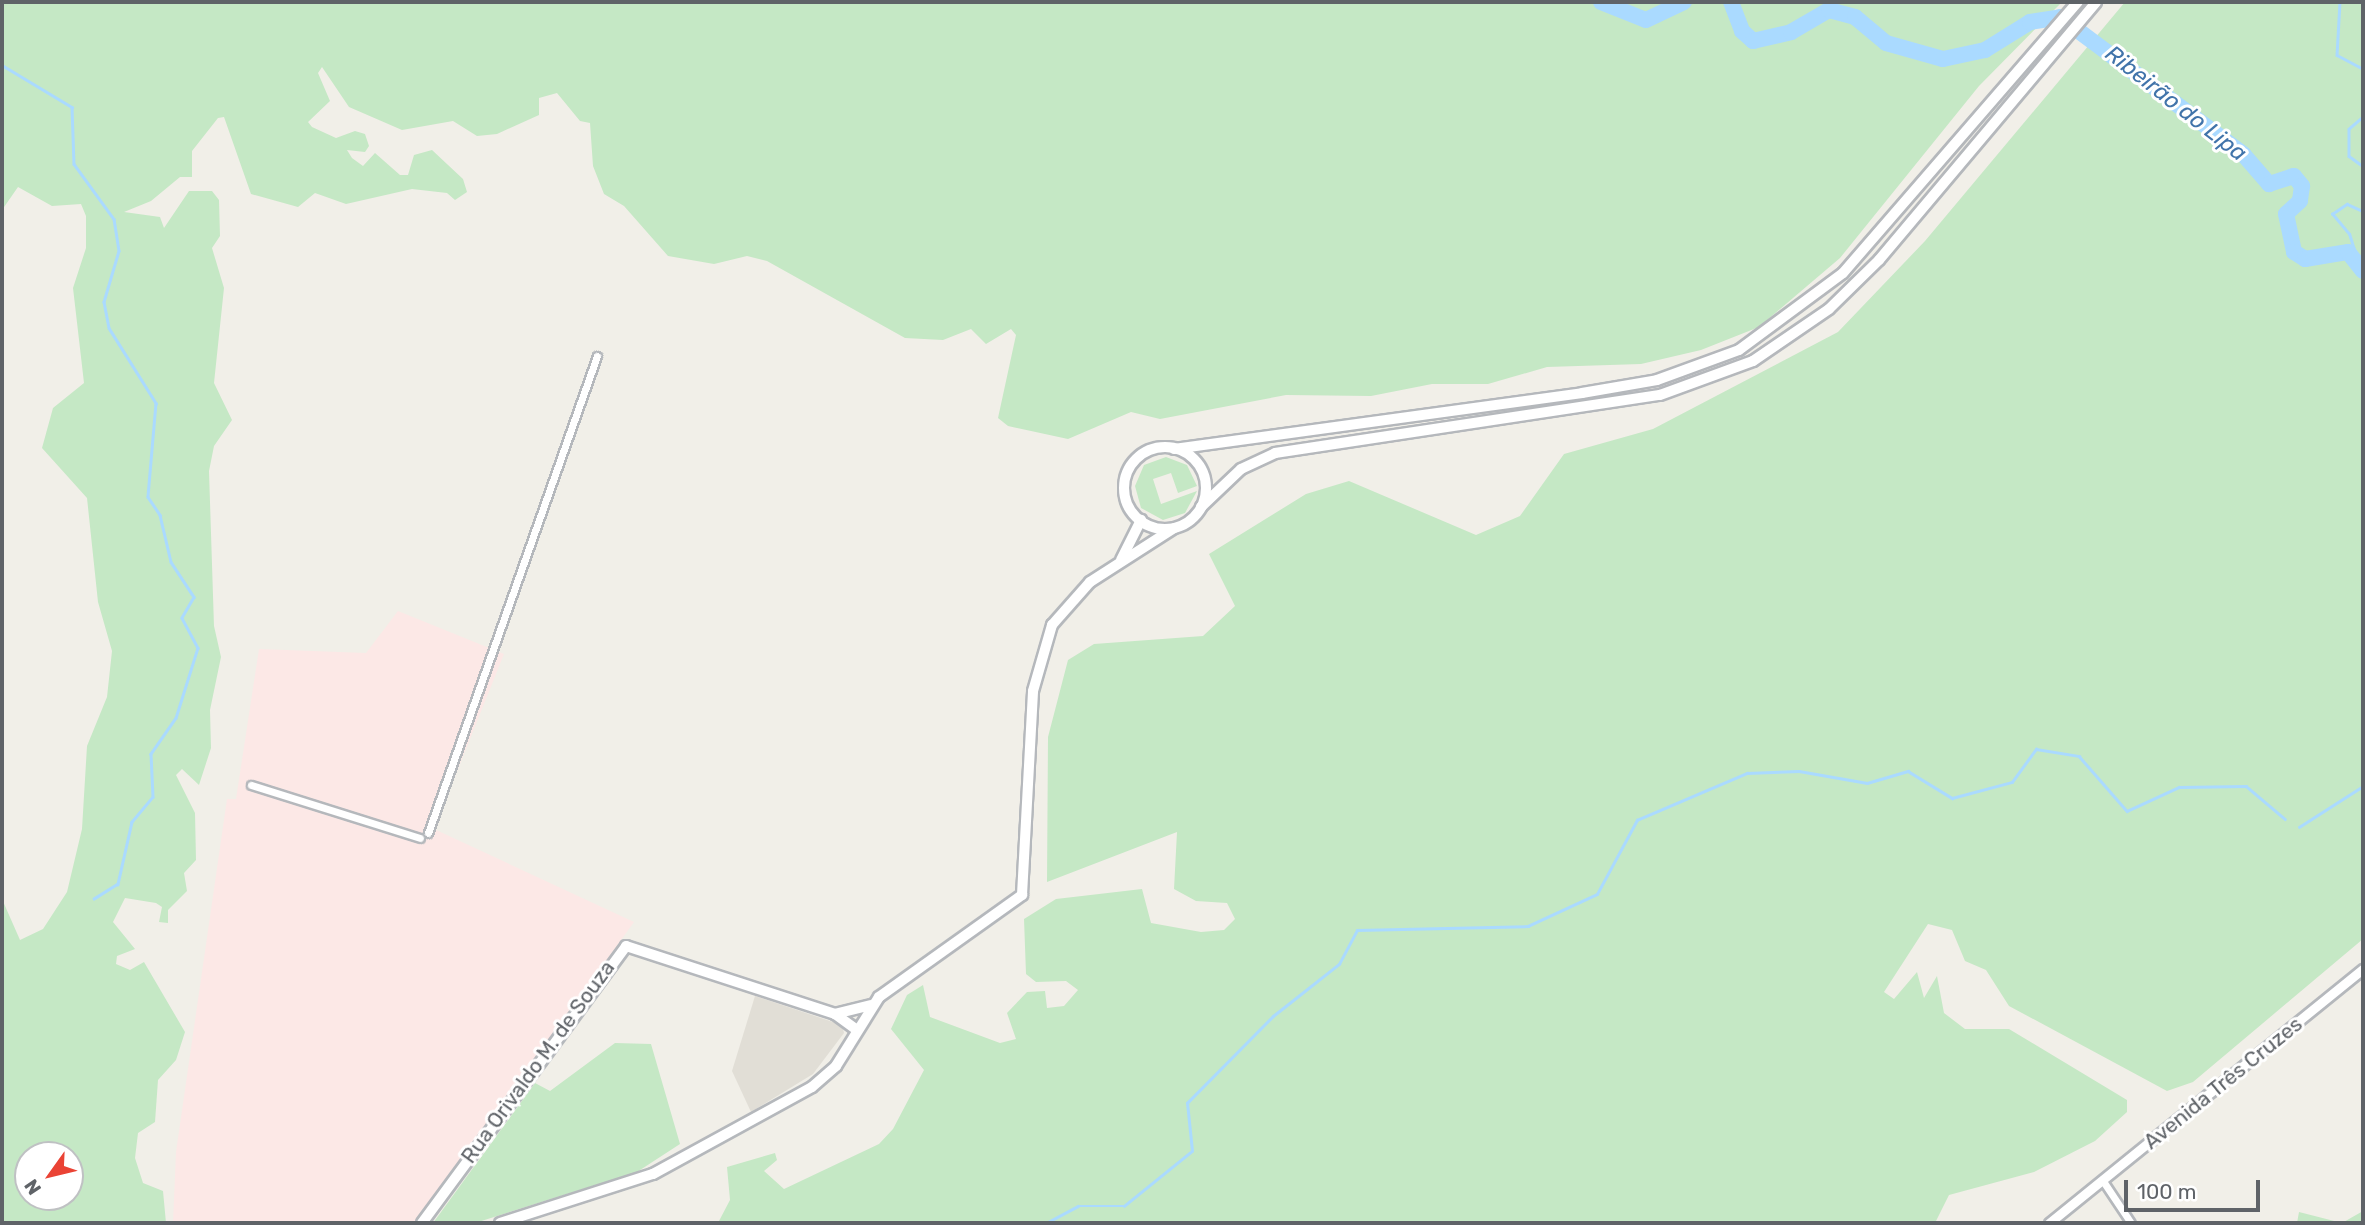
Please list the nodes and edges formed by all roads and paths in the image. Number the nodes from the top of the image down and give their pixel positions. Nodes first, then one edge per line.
1 (2096, 2) edge
2 (2077, 3) edge
3 (597, 356) dead end
4 (1174, 449) junction
5 (1201, 507) junction
6 (1140, 520) junction
7 (1174, 528) junction
8 (1119, 563) junction
9 (251, 785) dead end
10 (428, 833) dead end
11 (420, 838) dead end
12 (2363, 969) edge
13 (872, 1005) junction
14 (835, 1014) junction
15 (857, 1030) junction
16 (2103, 1181) junction
17 (422, 1223) edge
18 (500, 1223) edge
19 (2049, 1223) edge
20 (2131, 1223) edge

1 - 5 main road
2 - 4 main road
3 - 10 street
4 - 5 main road
4 - 6 main road
5 - 7 main road
6 - 7 main road
6 - 8 main road
7 - 8 main road
8 - 13 main road
9 - 11 street
12 - 16 street, Avenida Três Cruzes
13 - 14 main road
13 - 15 main road
14 - 15 main road, Rua Orivaldo M. de Souza
14 - 17 main road, Rua Orivaldo M. de Souza
15 - 18 main road
16 - 19 street, Avenida Três Cruzes
16 - 20 street

